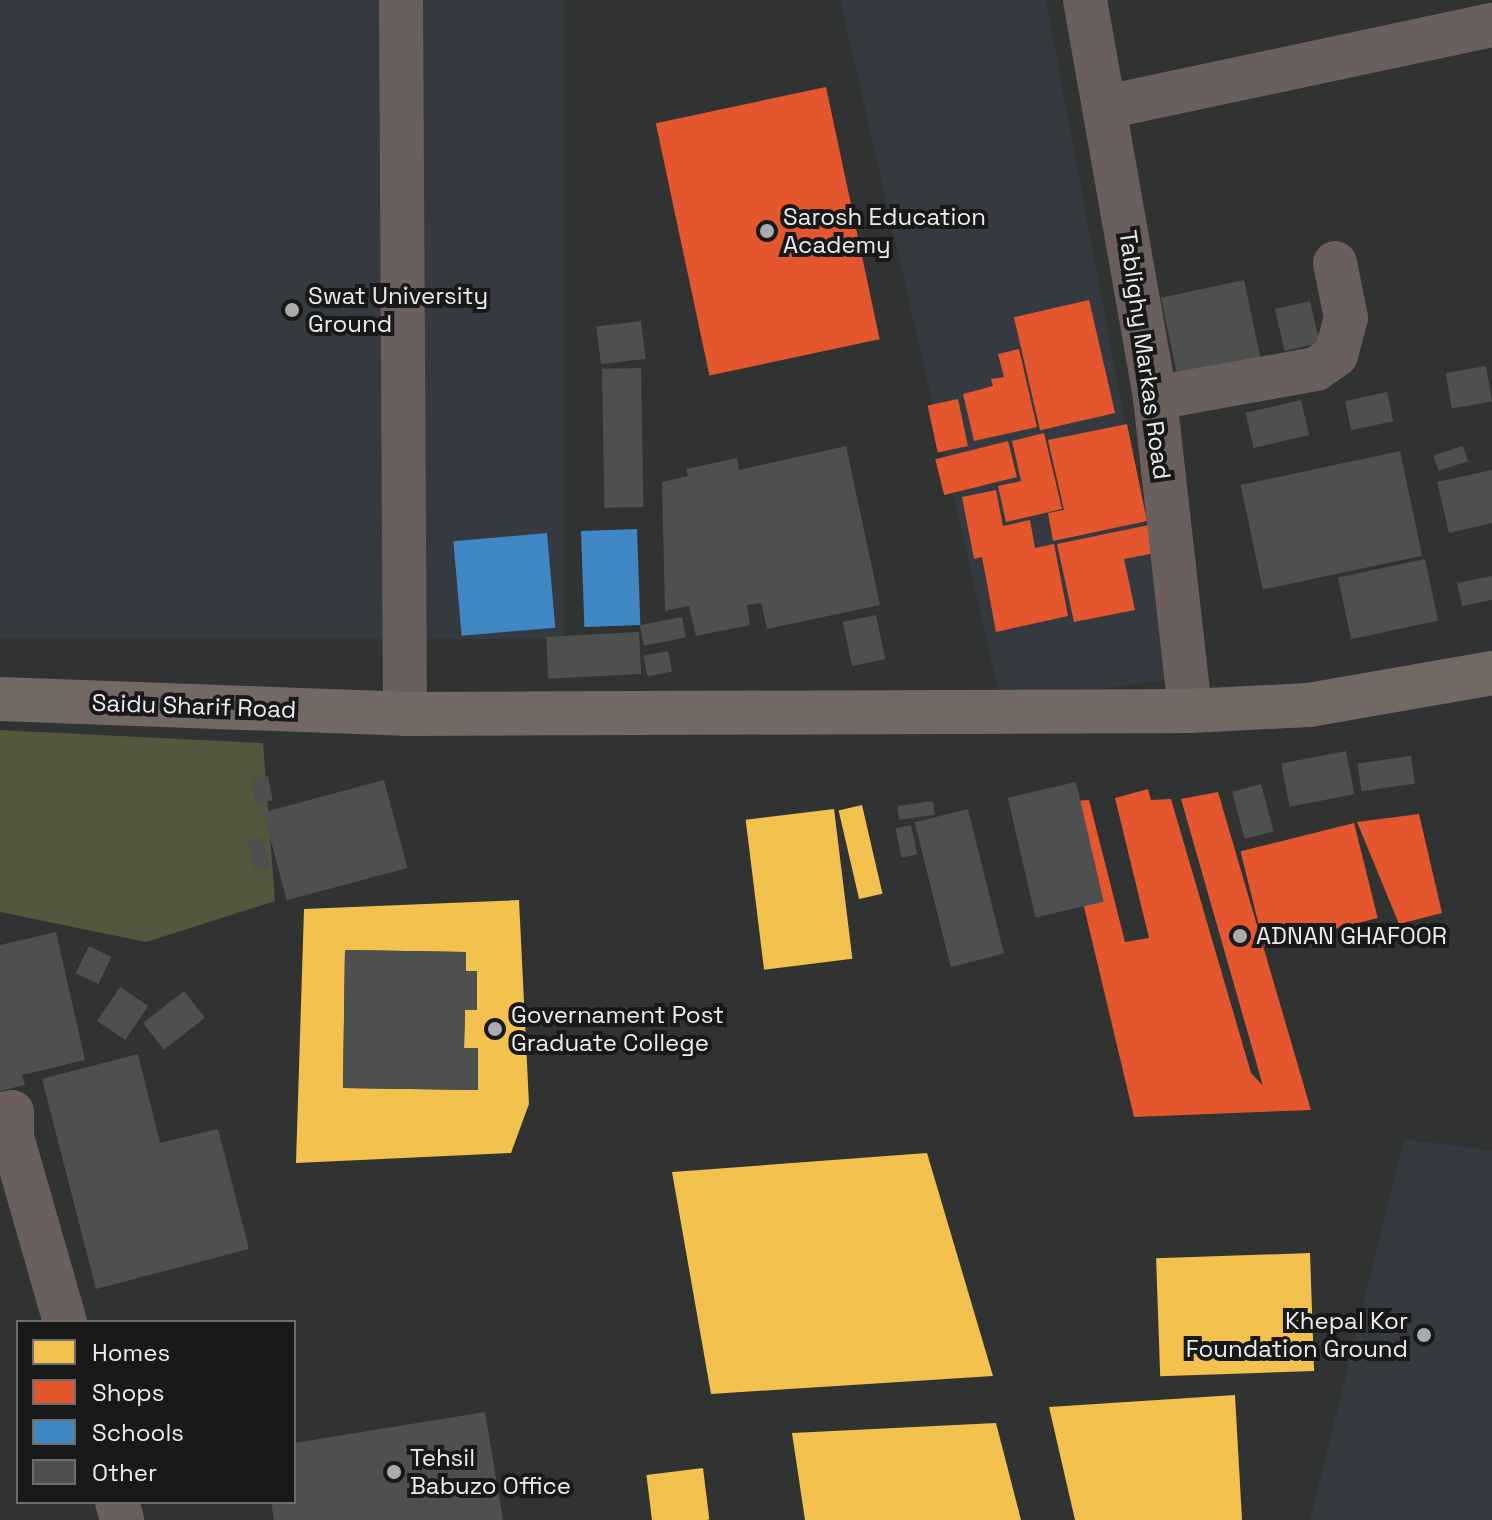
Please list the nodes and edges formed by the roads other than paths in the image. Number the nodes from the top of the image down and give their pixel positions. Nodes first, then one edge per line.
1 (401, 0) edge
2 (1085, 0) edge
3 (1492, 25) edge
4 (1106, 107) junction
5 (1335, 263) dead end
6 (1155, 398) junction
7 (1492, 673) edge
8 (1492, 689) edge
9 (0, 699) edge
10 (1190, 711) junction
11 (399, 721) junction
12 (0, 1114) edge
13 (64, 1320) edge

1 - 11 street
2 - 4 street, Tablighy Markas Road
3 - 4 street
4 - 6 street, Tablighy Markas Road
5 - 6 street
6 - 10 street, Tablighy Markas Road
7 - 10 main road
8 - 11 main road
9 - 11 main road, Saidu Sharif Road
10 - 11 main road
12 - 13 street

